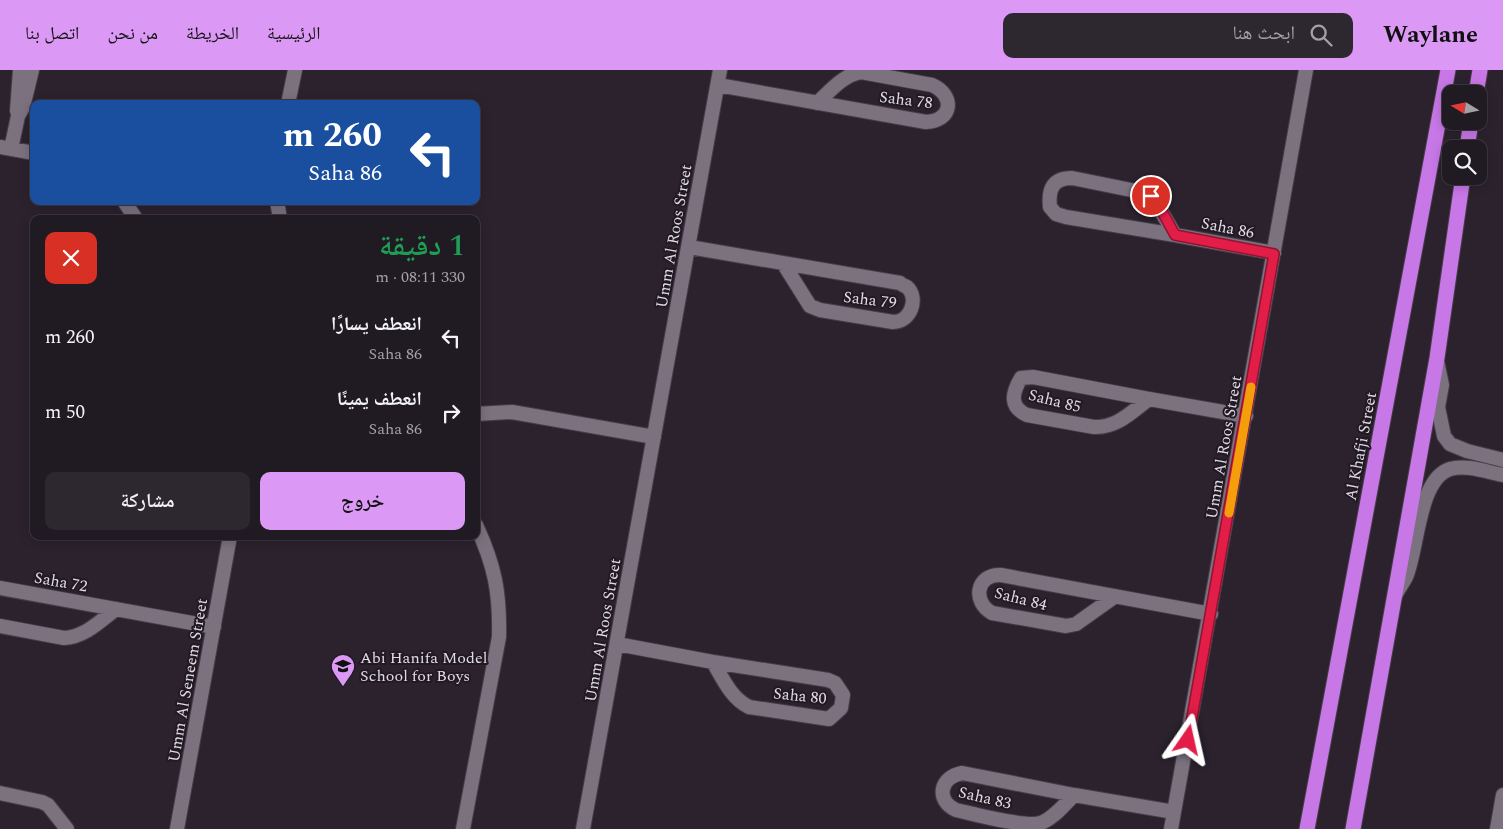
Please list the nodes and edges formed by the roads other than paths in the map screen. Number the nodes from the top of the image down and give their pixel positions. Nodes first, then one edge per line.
1 (20, 70) edge
2 (32, 70) edge
3 (720, 70) edge
4 (1306, 70) edge
5 (1448, 70) edge
6 (1480, 70) edge
7 (290, 71) edge
8 (718, 85) junction
9 (1478, 85) edge
10 (288, 100) edge
11 (817, 103) junction
12 (18, 116) junction
13 (6, 148) edge
14 (30, 152) edge
15 (1462, 185) edge
16 (1175, 235) junction
17 (689, 248) junction
18 (1274, 254) junction
19 (783, 263) junction
20 (1436, 358) junction
21 (1149, 399) junction
22 (495, 412) junction
23 (480, 414) edge
24 (1246, 416) junction
25 (480, 421) edge
26 (654, 437) junction
27 (1503, 460) edge
28 (1503, 475) edge
29 (480, 535) edge
30 (229, 540) edge
31 (0, 588) edge
32 (1396, 594) junction
33 (1114, 597) junction
34 (116, 609) junction
35 (1210, 614) junction
36 (0, 626) edge
37 (214, 627) junction
38 (617, 644) junction
39 (713, 662) junction
40 (0, 793) edge
41 (1503, 794) edge
42 (1074, 795) junction
43 (1174, 812) junction
44 (67, 829) edge
45 (177, 829) edge
46 (464, 829) edge
47 (583, 829) edge
48 (1171, 829) edge
49 (1307, 829) edge
50 (1353, 829) edge
51 (1497, 829) edge

1 - 12 street
2 - 12 street
3 - 8 street, Umm Al Roos Street
4 - 18 street, Umm Al Roos Street
5 - 49 highway, Al Khafji Street
6 - 9 highway
7 - 10 street
8 - 11 street, Saha 78
8 - 17 street, Umm Al Roos Street
11 - 11 street, Saha 78
12 - 13 street
13 - 14 street
15 - 20 highway
16 - 16 street, Saha 86
16 - 18 street, Saha 86
17 - 19 street, Saha 79
17 - 26 street, Umm Al Roos Street
18 - 24 street, Umm Al Roos Street
19 - 19 street, Saha 79
20 - 27 street
20 - 32 highway
21 - 21 street, Saha 85
21 - 24 street, Saha 85
22 - 23 street
22 - 25 street
22 - 26 street
24 - 35 street, Umm Al Roos Street
26 - 38 street, Umm Al Roos Street
28 - 32 street
29 - 46 street
30 - 37 street, Umm Al Seneem Street
31 - 34 street, Saha 72
32 - 50 highway
33 - 33 street, Saha 84
33 - 35 street, Saha 84
34 - 36 street
34 - 37 street, Saha 72
35 - 43 street, Umm Al Roos Street
37 - 45 street, Umm Al Seneem Street
38 - 39 street, Saha 80
38 - 47 street, Umm Al Roos Street
39 - 39 street, Saha 80
40 - 44 street
41 - 51 street
42 - 42 street, Saha 83
42 - 43 street, Saha 83
43 - 48 street, Umm Al Roos Street

